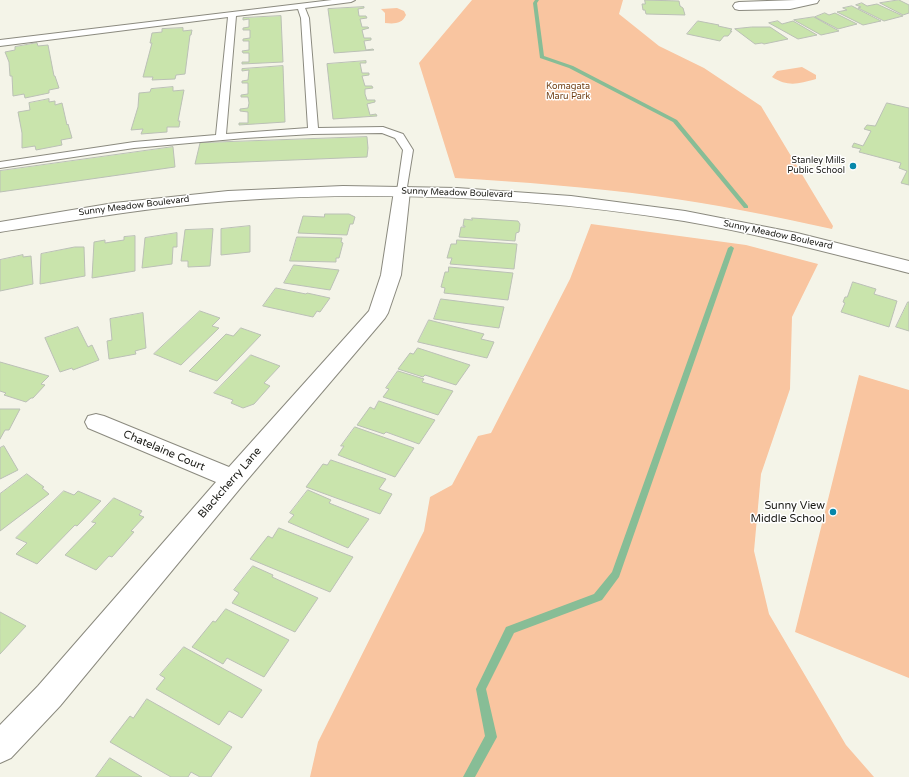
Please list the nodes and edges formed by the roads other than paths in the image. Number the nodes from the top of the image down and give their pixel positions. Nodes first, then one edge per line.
1 (350, 0) edge
2 (813, 0) edge
3 (739, 6) dead end
4 (301, 7) junction
5 (232, 15) junction
6 (0, 43) edge
7 (313, 131) junction
8 (221, 137) junction
9 (0, 165) edge
10 (402, 191) junction
11 (0, 227) edge
12 (909, 267) edge
13 (96, 422) dead end
14 (233, 479) junction
15 (0, 747) edge

1 - 4 lane
2 - 3 street
4 - 5 lane
4 - 7 lane
5 - 6 lane
5 - 8 lane
7 - 8 lane
7 - 10 lane
8 - 9 lane
10 - 11 street, Sunny Meadow Boulevard
10 - 12 street, Sunny Meadow Boulevard
10 - 14 street, Blackcherry Lane
13 - 14 street, Chatelaine Court
14 - 15 street, Blackcherry Lane

